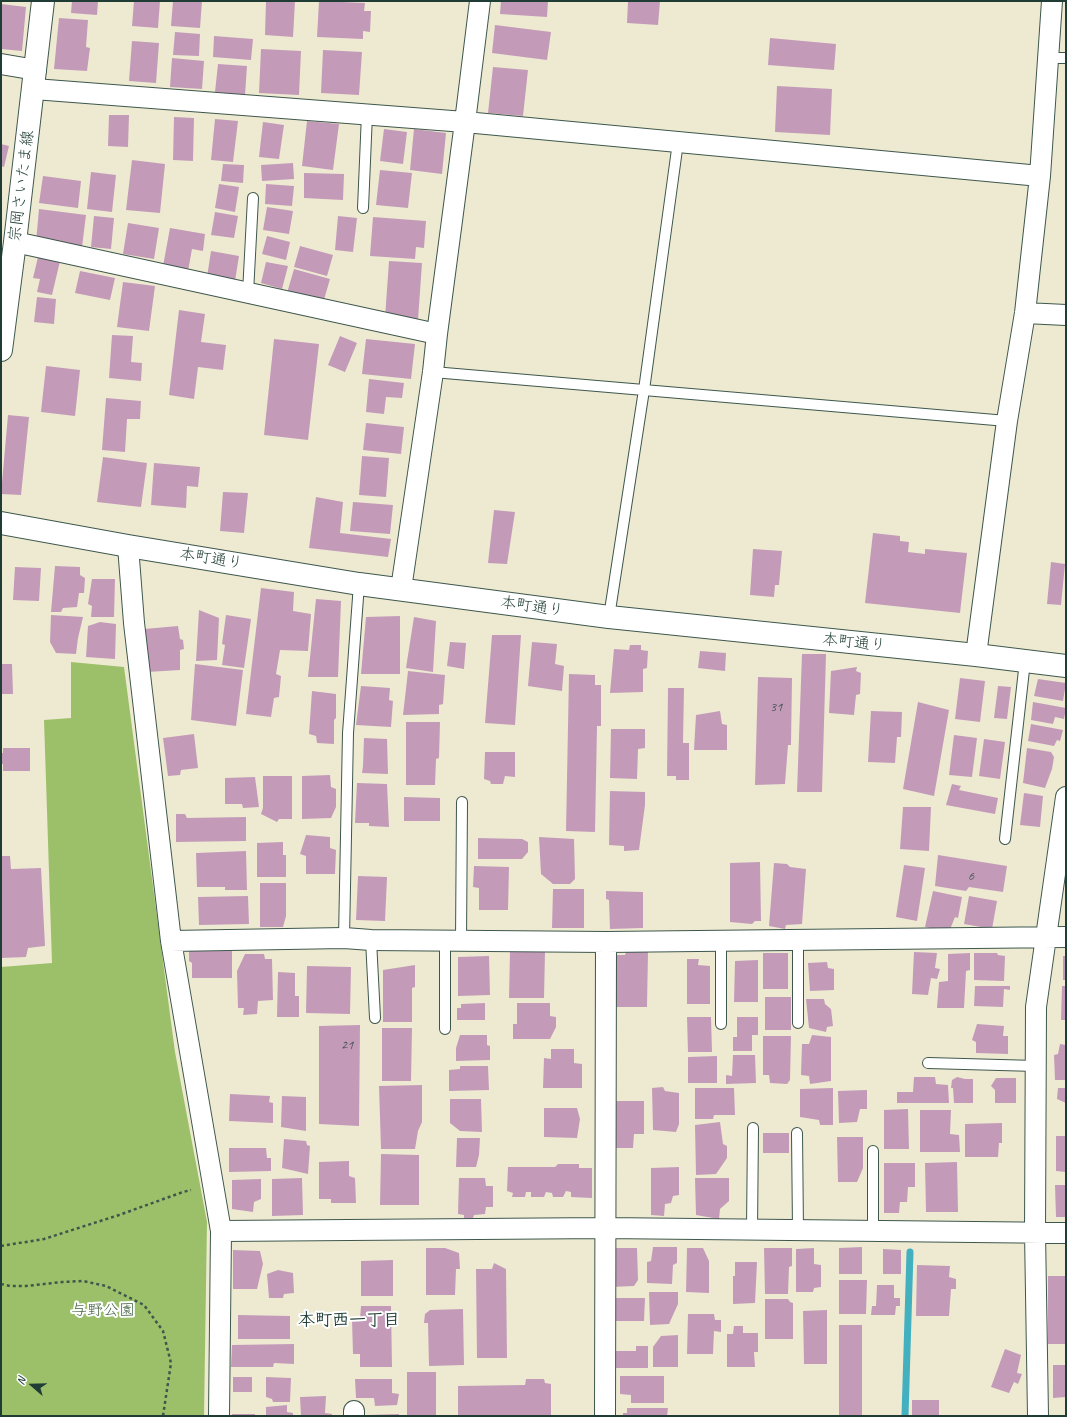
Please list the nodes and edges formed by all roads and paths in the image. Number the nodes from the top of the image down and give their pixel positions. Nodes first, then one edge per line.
1 (43, 1) edge
2 (480, 1) edge
3 (1052, 1) edge
4 (1058, 58) edge
5 (1, 64) edge
6 (35, 79) junction
7 (367, 114) junction
8 (465, 122) junction
9 (678, 142) junction
10 (1040, 176) junction
11 (253, 198) dead end
12 (363, 208) dead end
13 (15, 242) junction
14 (248, 293) junction
15 (1025, 313) junction
16 (1066, 315) edge
17 (437, 334) junction
18 (1, 350) edge
19 (433, 372) junction
20 (644, 390) junction
21 (1007, 421) junction
22 (1, 523) edge
23 (128, 546) junction
24 (359, 584) junction
25 (401, 589) junction
26 (609, 617) junction
27 (976, 655) junction
28 (1025, 661) junction
29 (1066, 666) edge
30 (1066, 797) edge
31 (462, 802) dead end
32 (1005, 839) dead end
33 (1045, 937) junction
34 (1066, 937) edge
35 (344, 938) junction
36 (798, 939) junction
37 (371, 940) junction
38 (721, 940) junction
39 (171, 941) junction
40 (453, 941) junction
41 (606, 942) junction
42 (375, 1018) dead end
43 (798, 1023) dead end
44 (721, 1024) dead end
45 (445, 1029) dead end
46 (928, 1063) dead end
47 (1036, 1066) junction
48 (753, 1128) dead end
49 (797, 1134) dead end
50 (873, 1151) dead end
51 (214, 1186) junction
52 (605, 1228) junction
53 (752, 1230) junction
54 (798, 1230) junction
55 (221, 1231) junction
56 (873, 1231) junction
57 (1035, 1232) junction
58 (1066, 1233) edge
59 (1, 1246) edge
60 (1, 1284) edge
61 (163, 1416) edge
62 (218, 1416) edge
63 (605, 1416) edge
64 (1038, 1416) edge

1 - 6 main road, 宗岡さいたま線
2 - 8 street
3 - 4 street
4 - 10 street
5 - 6 street
6 - 7 street
6 - 13 main road, 宗岡さいたま線
7 - 8 street
7 - 12 lane
8 - 9 street
8 - 17 street
9 - 10 street
9 - 20 lane
10 - 15 street
11 - 14 lane
13 - 14 street
13 - 18 main road, 宗岡さいたま線
14 - 17 street
15 - 16 street
15 - 21 street
17 - 19 street
19 - 20 lane
19 - 25 street
20 - 21 lane
20 - 26 lane
21 - 27 street
22 - 23 main road, 本町通り
23 - 24 main road, 本町通り
23 - 39 street
24 - 25 main road, 本町通り
24 - 35 lane
25 - 26 main road, 本町通り
26 - 27 main road, 本町通り
27 - 28 main road, 本町通り
28 - 29 main road, 本町通り
28 - 32 lane
30 - 33 street
31 - 40 lane
33 - 34 street
33 - 36 street
33 - 47 street
35 - 37 street
35 - 39 street
36 - 38 street
36 - 43 lane
37 - 40 street
37 - 42 lane
38 - 41 street
38 - 44 lane
39 - 51 street
40 - 41 street
40 - 45 lane
41 - 52 street
46 - 47 lane
47 - 57 street
48 - 53 lane
49 - 54 lane
50 - 56 lane
51 - 55 street
51 - 59 path
52 - 53 street
52 - 55 street
52 - 63 street
53 - 54 street
54 - 56 street
55 - 62 street
56 - 57 street
57 - 58 street
57 - 64 street
60 - 61 path

